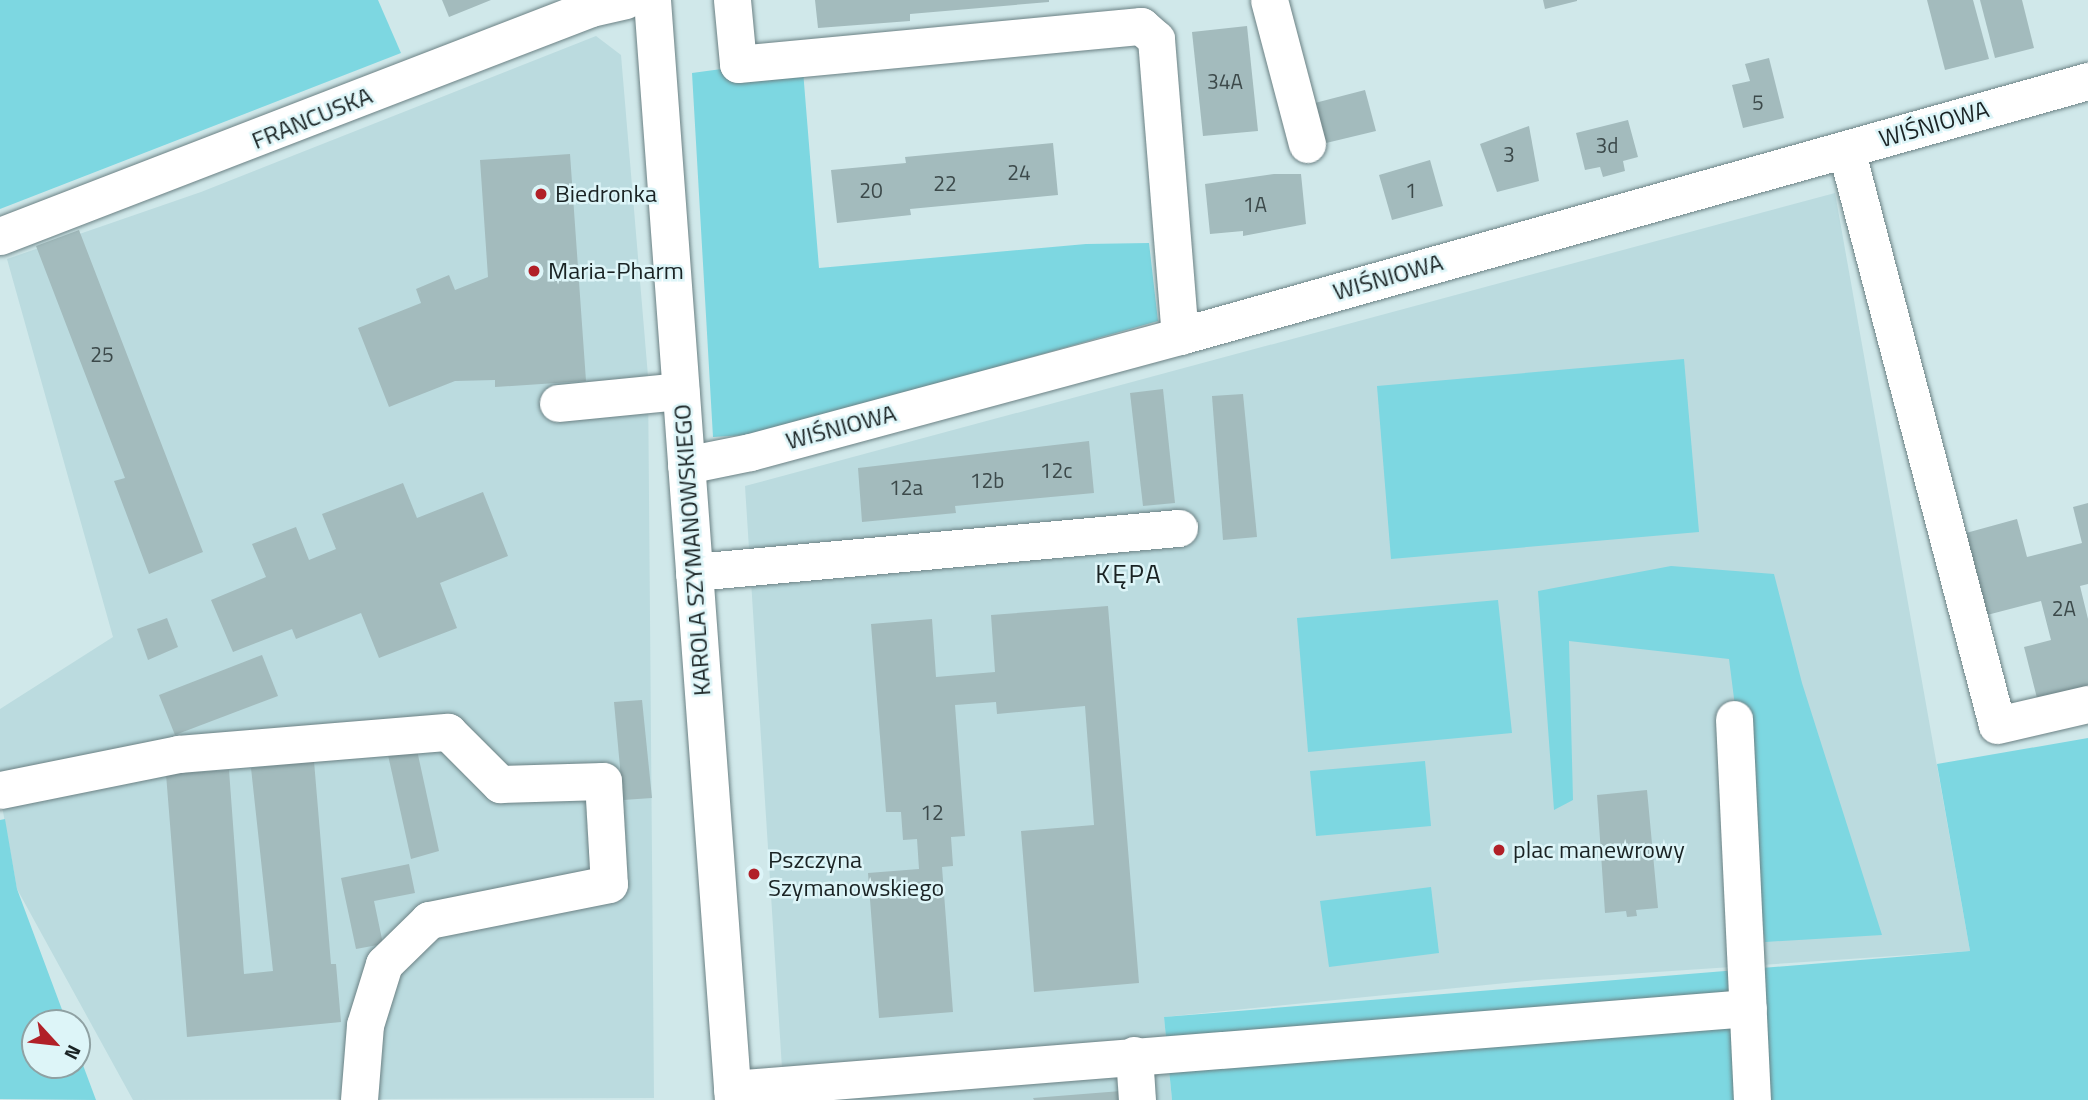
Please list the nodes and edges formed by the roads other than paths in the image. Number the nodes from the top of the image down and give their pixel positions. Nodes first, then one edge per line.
1 (625, 0) edge
2 (652, 0) edge
3 (732, 0) edge
4 (1269, 0) edge
5 (2088, 81) edge
6 (1307, 144) dead end
7 (1846, 149) junction
8 (0, 236) edge
9 (1180, 336) junction
10 (680, 391) junction
11 (558, 403) dead end
12 (685, 465) junction
13 (1179, 528) dead end
14 (694, 572) junction
15 (2088, 704) edge
16 (1734, 719) dead end
17 (0, 790) edge
18 (1748, 1008) junction
19 (1134, 1055) junction
20 (733, 1095) edge
21 (359, 1100) edge
22 (1137, 1100) edge
23 (1752, 1100) edge

1 - 8 street, FRANCUSKA
2 - 10 street, KAROLA SZYMANOWSKIEGO
3 - 9 street
4 - 6 street
5 - 7 street, WIŚNIOWA
7 - 9 street, WIŚNIOWA
7 - 15 street
9 - 12 street, WIŚNIOWA
10 - 11 street
10 - 12 street, KAROLA SZYMANOWSKIEGO
12 - 14 street, KAROLA SZYMANOWSKIEGO
13 - 14 street
14 - 20 street, KAROLA SZYMANOWSKIEGO
16 - 18 street
17 - 21 street
18 - 19 street
18 - 23 street
19 - 20 street
19 - 22 street

